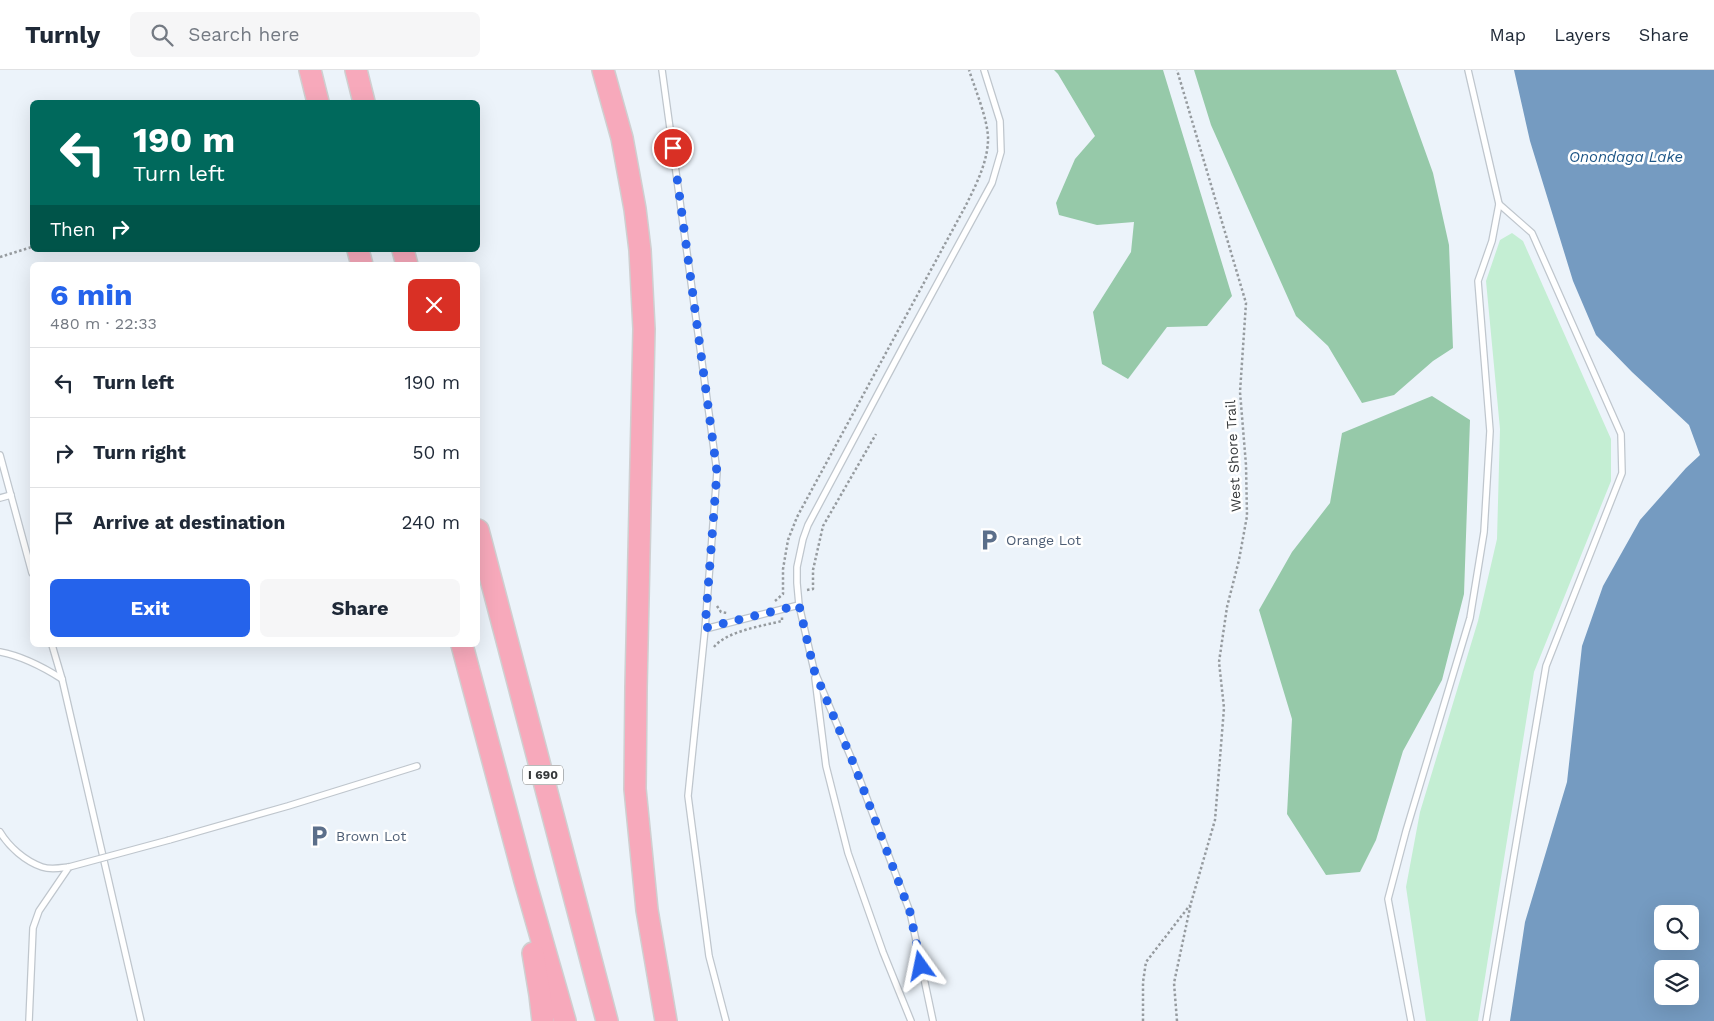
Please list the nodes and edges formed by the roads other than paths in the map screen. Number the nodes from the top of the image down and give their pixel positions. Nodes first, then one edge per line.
1 (310, 70) edge
2 (356, 70) edge
3 (603, 70) edge
4 (662, 70) edge
5 (984, 70) edge
6 (1468, 70) edge
7 (318, 100) edge
8 (364, 100) edge
9 (1499, 204) junction
10 (0, 454) edge
11 (11, 495) junction
12 (0, 498) edge
13 (480, 538) edge
14 (30, 565) edge
15 (799, 605) junction
16 (705, 628) junction
17 (53, 647) edge
18 (463, 647) edge
19 (0, 652) edge
20 (814, 670) junction
21 (62, 679) junction
22 (417, 766) dead end
23 (0, 832) edge
24 (69, 867) junction
25 (524, 881) junction
26 (29, 1021) edge
27 (141, 1021) edge
28 (543, 1021) edge
29 (565, 1021) edge
30 (607, 1021) edge
31 (666, 1021) edge
32 (726, 1021) edge
33 (910, 1021) edge
34 (933, 1021) edge
35 (1411, 1021) edge
36 (1486, 1021) edge

1 - 7 highway
2 - 8 highway
3 - 31 highway
4 - 16 lane
5 - 15 lane
6 - 9 lane
9 - 35 lane
9 - 36 lane
10 - 11 lane
11 - 12 lane
11 - 14 lane
13 - 30 highway, I 690
15 - 16 lane
15 - 20 lane
16 - 32 lane
17 - 21 lane
18 - 25 highway
19 - 21 lane
20 - 33 lane
20 - 34 lane
21 - 27 lane
22 - 24 lane, bridge
23 - 24 lane
24 - 26 lane
25 - 28 highway
25 - 29 highway

